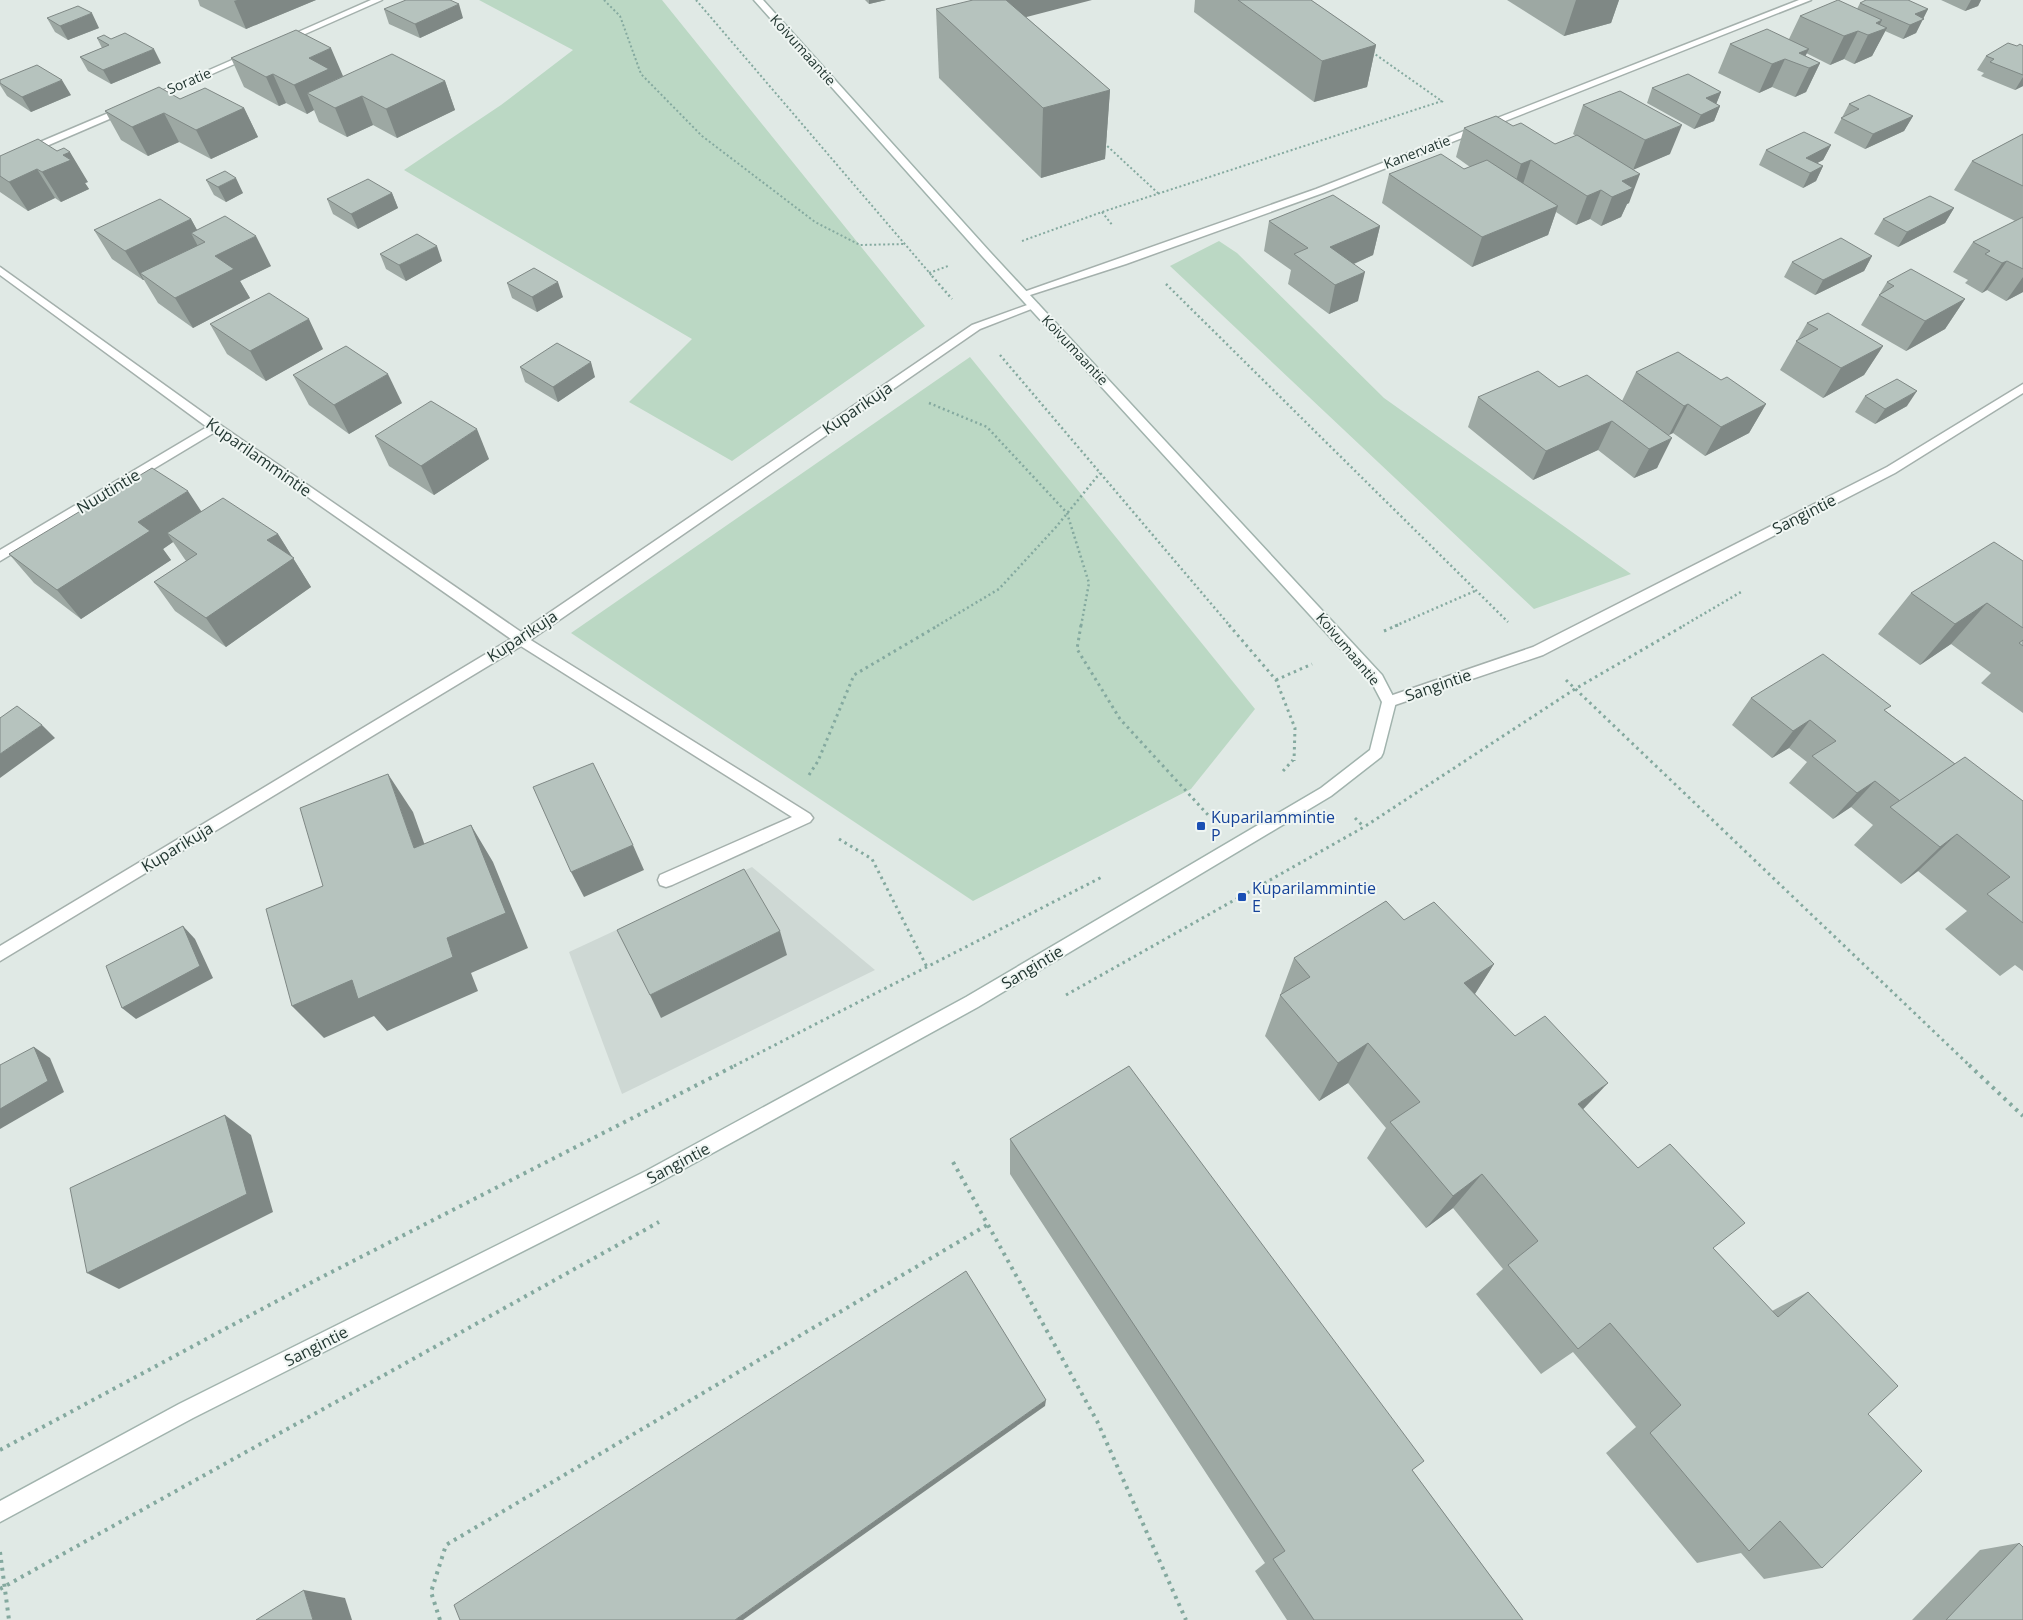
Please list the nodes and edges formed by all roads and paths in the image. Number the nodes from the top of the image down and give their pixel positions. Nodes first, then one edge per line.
1 (378, 0) edge
2 (604, 0) edge
3 (696, 0) edge
4 (758, 0) edge
5 (1807, 0) edge
6 (277, 43) edge
7 (259, 51) edge
8 (1370, 51) dead end
9 (1442, 102) junction
10 (1480, 129) junction
11 (1101, 140) dead end
12 (0, 163) edge
13 (1159, 194) junction
14 (1102, 212) junction
15 (905, 244) junction
16 (986, 254) junction
17 (1140, 257) junction
18 (0, 270) edge
19 (929, 272) junction
20 (1023, 294) junction
21 (1034, 306) junction
22 (976, 327) junction
23 (888, 386) junction
24 (2023, 388) edge
25 (215, 427) junction
26 (1100, 473) junction
27 (1067, 513) junction
28 (0, 556) edge
29 (521, 638) junction
30 (1538, 651) junction
31 (1389, 702) junction
32 (1294, 760) junction
33 (1281, 773) dead end
34 (1326, 792) junction
35 (787, 806) junction
36 (805, 818) junction
37 (1206, 823) dead end
38 (1364, 826) dead end
39 (1103, 876) dead end
40 (666, 880) dead end
41 (0, 954) edge
42 (926, 967) junction
43 (2023, 1116) edge
44 (953, 1162) dead end
45 (987, 1225) junction
46 (0, 1450) edge
47 (0, 1512) edge
48 (0, 1549) edge
49 (10, 1620) edge
50 (440, 1620) edge
51 (1186, 1620) edge

1 - 6 street
2 - 15 path
3 - 15 path
4 - 16 street, Koivumaantie
5 - 10 street, Kanervatie
7 - 12 street, Soratie
8 - 9 path
9 - 10 path
9 - 13 path
10 - 17 street, Kanervatie
11 - 13 path
13 - 14 path
14 - 16 path
14 - 17 path
15 - 19 path
16 - 19 path
16 - 20 street, Koivumaantie
17 - 20 street, Kanervatie
17 - 30 path
18 - 25 street, Kuparilammintie
19 - 22 path
20 - 21 street, Koivumaantie
21 - 22 street, Kuparikuja
21 - 31 street, Koivumaantie
22 - 23 street, Kuparikuja
22 - 26 path
23 - 27 path
23 - 29 street, Kuparikuja
24 - 30 street, Sangintie
25 - 28 street, Nuutintie
25 - 29 street, Kuparilammintie
26 - 27 path
26 - 32 path
27 - 35 path
27 - 37 path
29 - 35 street, Kuparilammintie
29 - 41 street, Kuparikuja
30 - 31 street, Sangintie
30 - 43 path
31 - 34 street, Sangintie
32 - 33 path
32 - 34 path
34 - 38 path
34 - 47 street, Sangintie
35 - 36 street, Kuparilammintie
36 - 40 street
36 - 42 path
39 - 42 path
42 - 46 path
44 - 45 path
45 - 50 path
45 - 51 path
48 - 49 path

